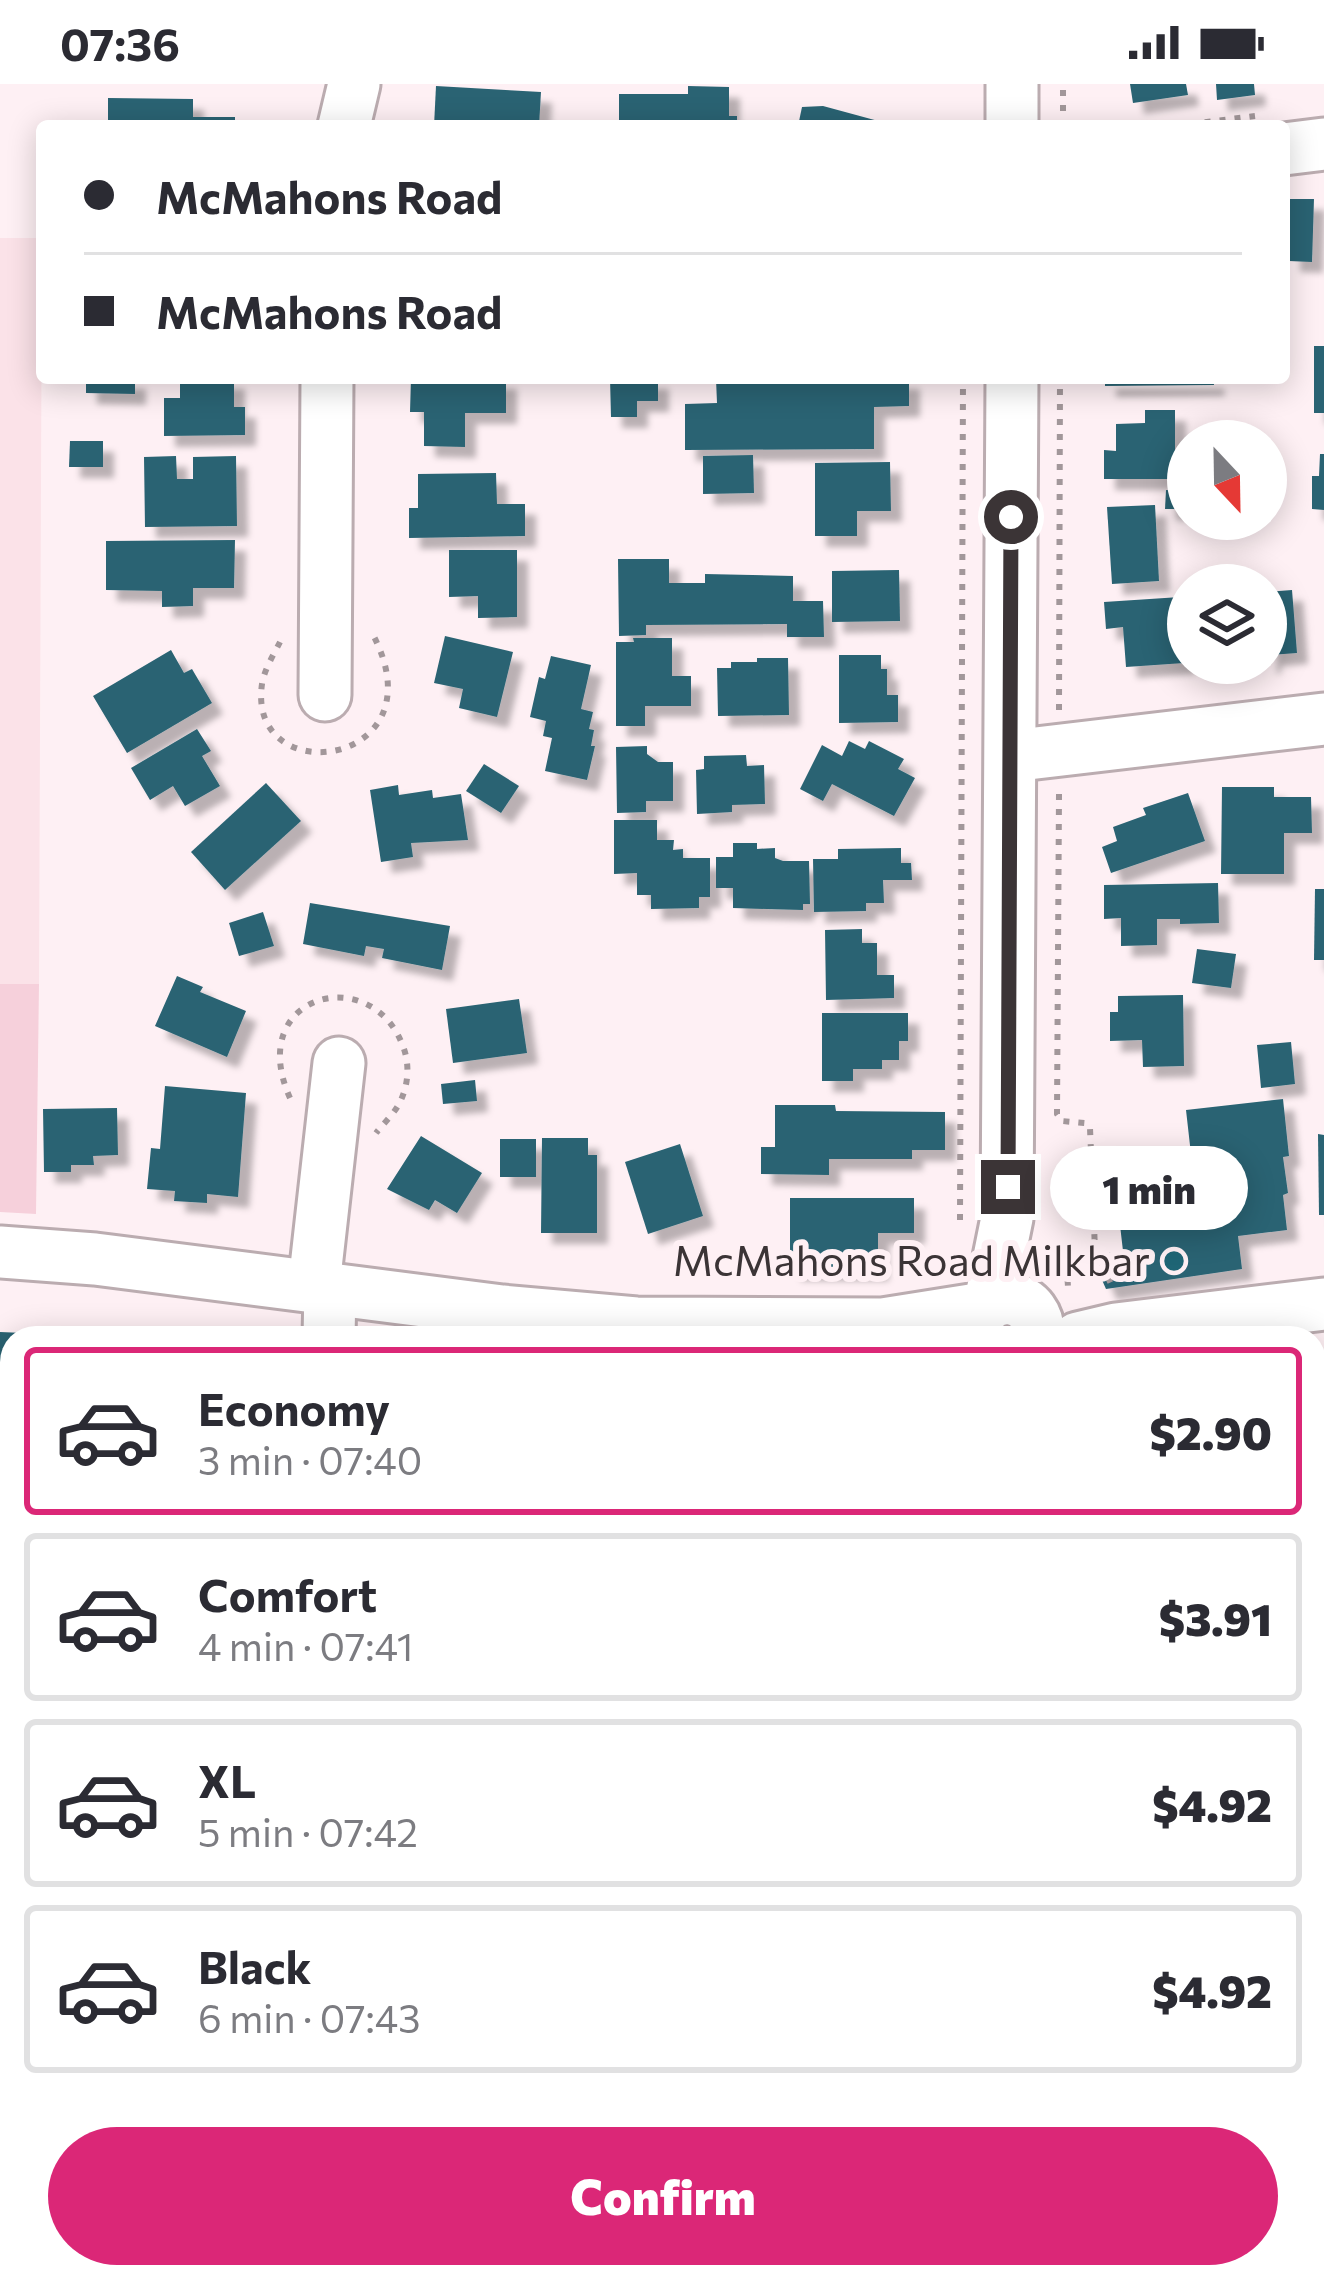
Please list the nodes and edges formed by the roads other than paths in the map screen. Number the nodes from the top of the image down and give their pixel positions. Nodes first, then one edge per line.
1 (353, 84) edge
2 (1012, 84) edge
3 (345, 120) edge
4 (1012, 120) edge
5 (1290, 137) edge
6 (1324, 144) edge
7 (327, 384) edge
8 (1012, 384) edge
9 (325, 695) dead end
10 (1324, 719) edge
11 (1011, 756) junction
12 (339, 1063) dead end
13 (0, 1252) edge
14 (325, 1304) edge
15 (1324, 1304) edge
16 (1034, 1318) edge

1 - 3 street
2 - 4 street
5 - 6 street
7 - 9 street
8 - 11 street
10 - 11 street
11 - 16 street
12 - 14 street
13 - 14 street
14 - 16 street
15 - 16 street

